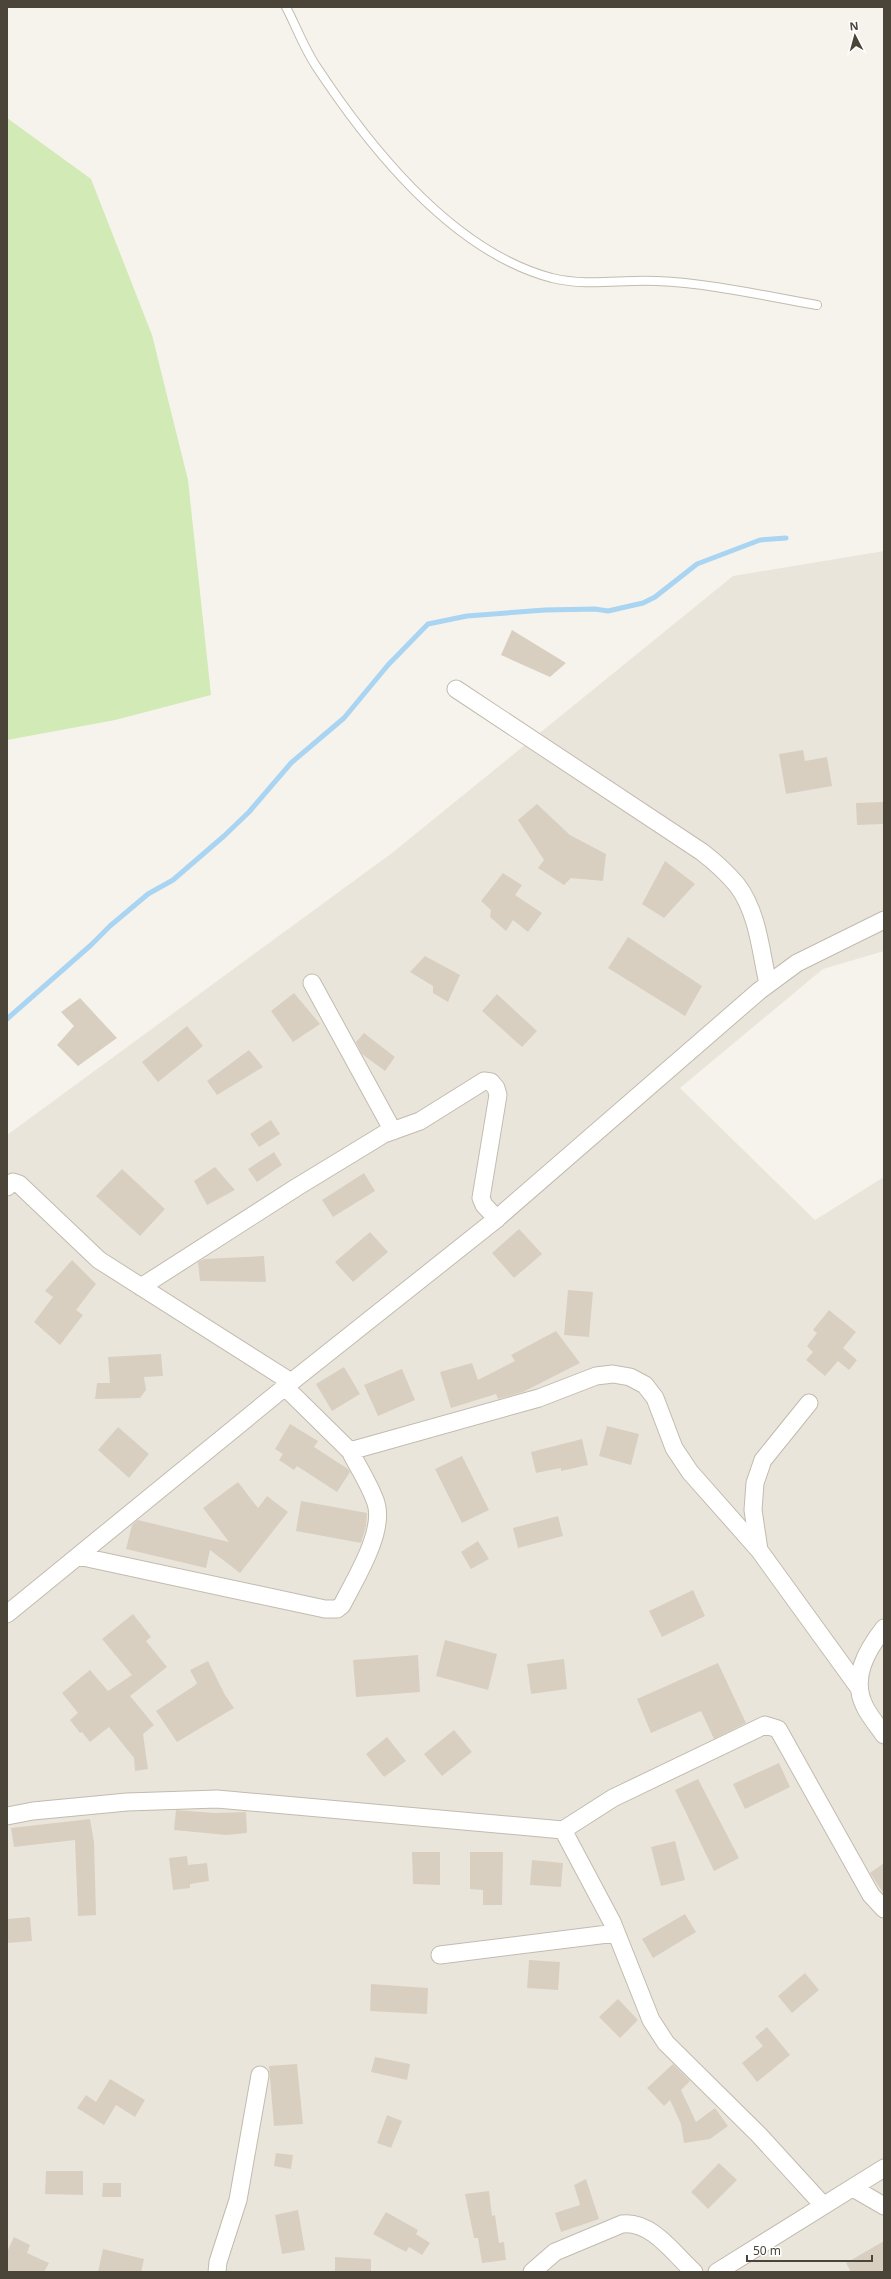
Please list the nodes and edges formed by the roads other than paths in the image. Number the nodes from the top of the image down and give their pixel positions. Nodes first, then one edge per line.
1 (286, 7) edge
2 (817, 304) dead end
3 (456, 689) dead end
4 (884, 920) edge
5 (312, 983) dead end
6 (768, 984) junction
7 (393, 1131) junction
8 (7, 1187) edge
9 (497, 1219) junction
10 (141, 1286) junction
11 (288, 1384) junction
12 (809, 1403) dead end
13 (350, 1451) junction
14 (759, 1550) junction
15 (78, 1556) junction
16 (7, 1614) edge
17 (884, 1628) edge
18 (859, 1688) junction
19 (884, 1735) edge
20 (7, 1816) edge
21 (563, 1830) junction
22 (884, 1909) edge
23 (616, 1933) junction
24 (440, 1955) dead end
25 (260, 2075) dead end
26 (884, 2168) edge
27 (853, 2188) junction
28 (823, 2205) junction
29 (884, 2206) edge
30 (217, 2272) edge
31 (532, 2272) edge
32 (694, 2272) edge
33 (717, 2272) edge

1 - 2 lane
3 - 6 street
4 - 6 street
5 - 7 street
6 - 9 street
7 - 9 street
7 - 10 street
8 - 10 street
9 - 11 street
10 - 11 street
11 - 13 street
11 - 15 street
12 - 14 street
13 - 14 street
13 - 15 street
14 - 18 street
15 - 16 street
17 - 18 street
18 - 19 street
20 - 21 street
21 - 22 street
21 - 23 street
23 - 24 street
23 - 28 street
25 - 30 street
26 - 27 street
27 - 28 street
27 - 29 street
28 - 33 street
31 - 32 street

